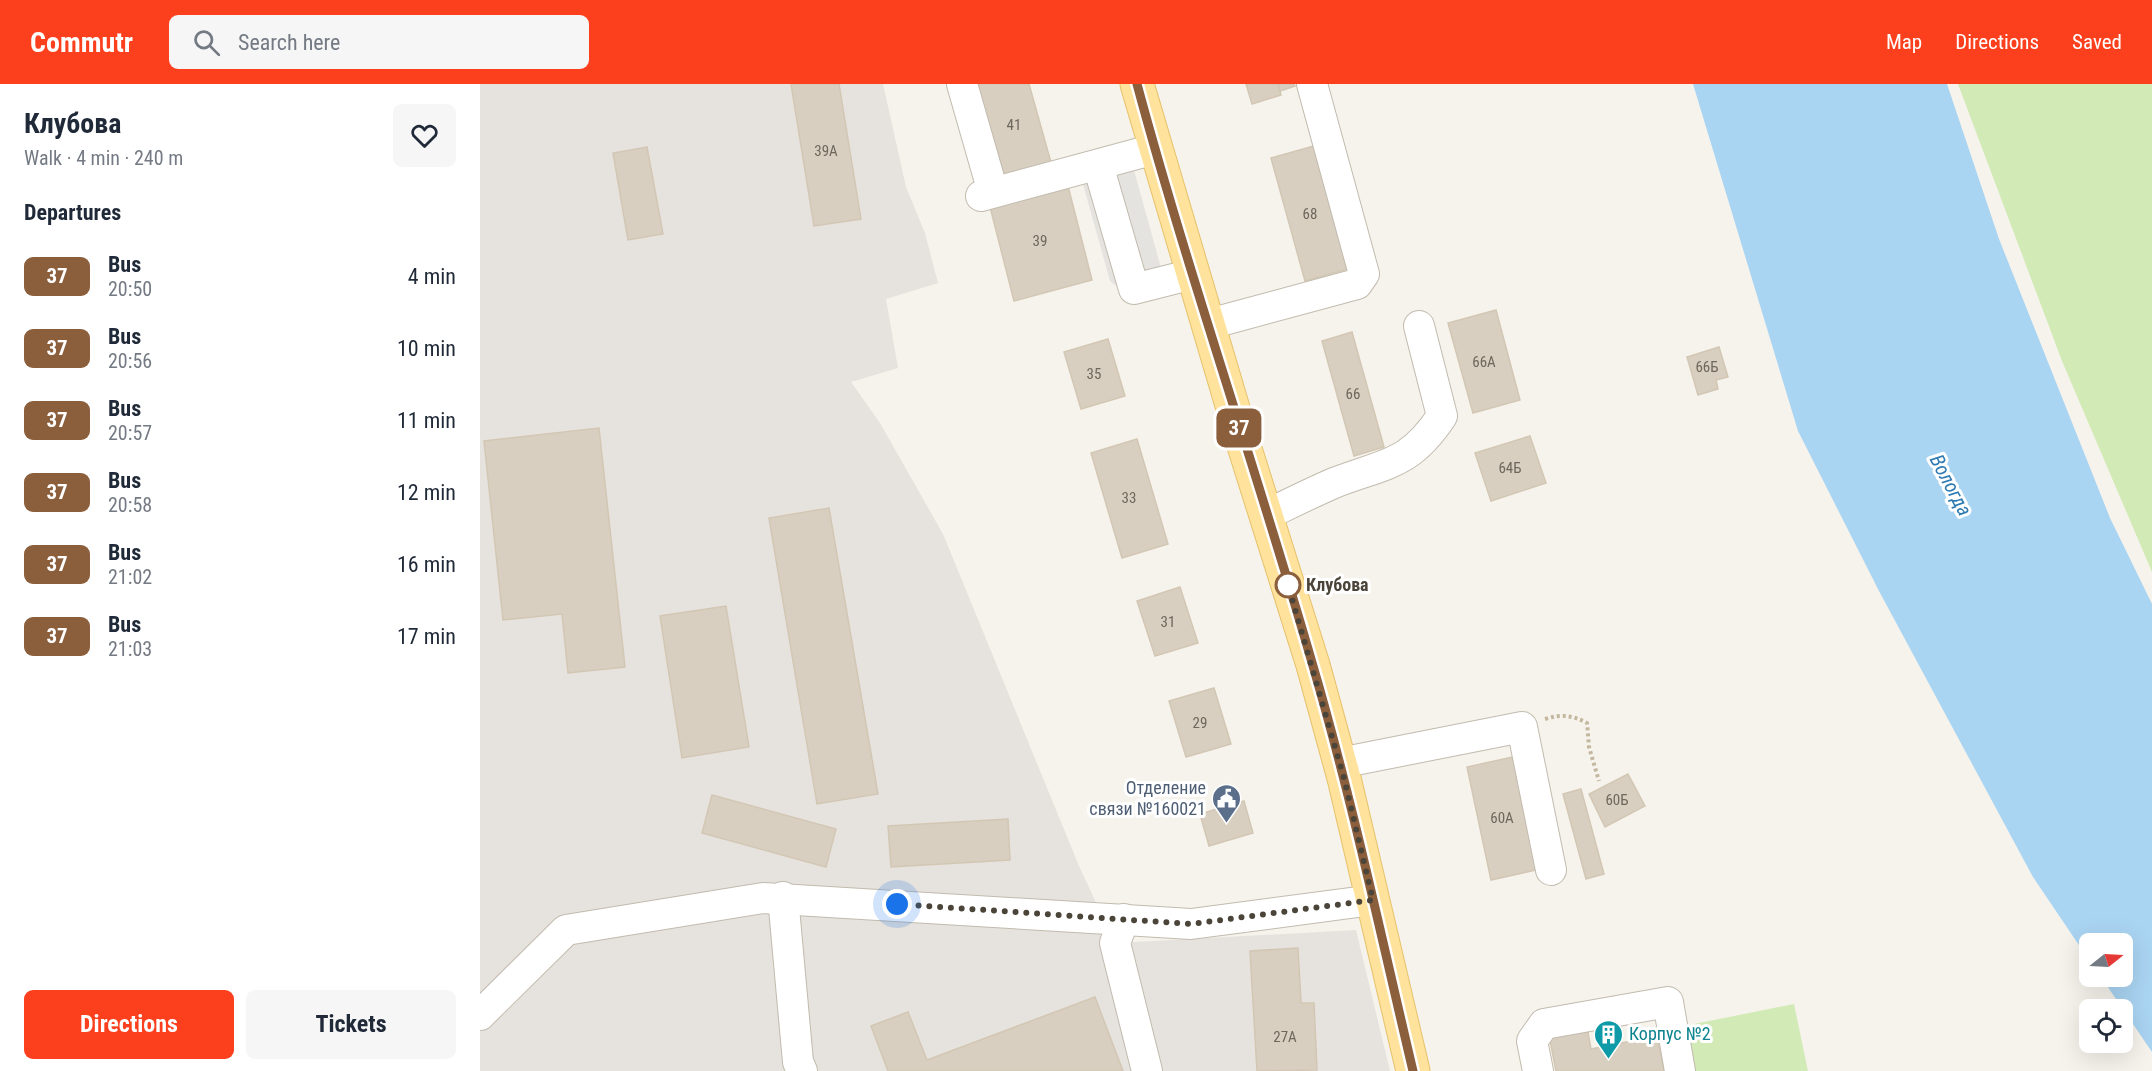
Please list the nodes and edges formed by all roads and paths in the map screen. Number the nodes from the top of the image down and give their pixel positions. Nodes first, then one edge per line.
1 (962, 84) edge
2 (1137, 84) edge
3 (1312, 84) edge
4 (1155, 149) junction
5 (1098, 165) junction
6 (1193, 274) junction
7 (1209, 324) junction
8 (1419, 326) dead end
9 (1266, 515) junction
10 (1522, 727) junction
11 (1340, 763) junction
12 (1599, 781) dead end
13 (1551, 870) dead end
14 (783, 897) junction
15 (1373, 900) junction
16 (1124, 919) junction
17 (480, 1015) edge
18 (802, 1071) edge
19 (1147, 1071) edge
20 (1413, 1071) edge
21 (1538, 1071) edge
22 (1680, 1071) edge

1 - 5 lane
2 - 4 main road
3 - 7 lane
4 - 5 lane
4 - 6 main road
5 - 6 lane
6 - 7 main road
7 - 9 main road
8 - 9 lane
9 - 11 main road
10 - 11 lane
10 - 12 path
10 - 13 lane
11 - 15 main road
14 - 16 lane
14 - 17 lane
14 - 18 lane
15 - 16 lane
15 - 20 main road
16 - 19 lane
21 - 22 lane

